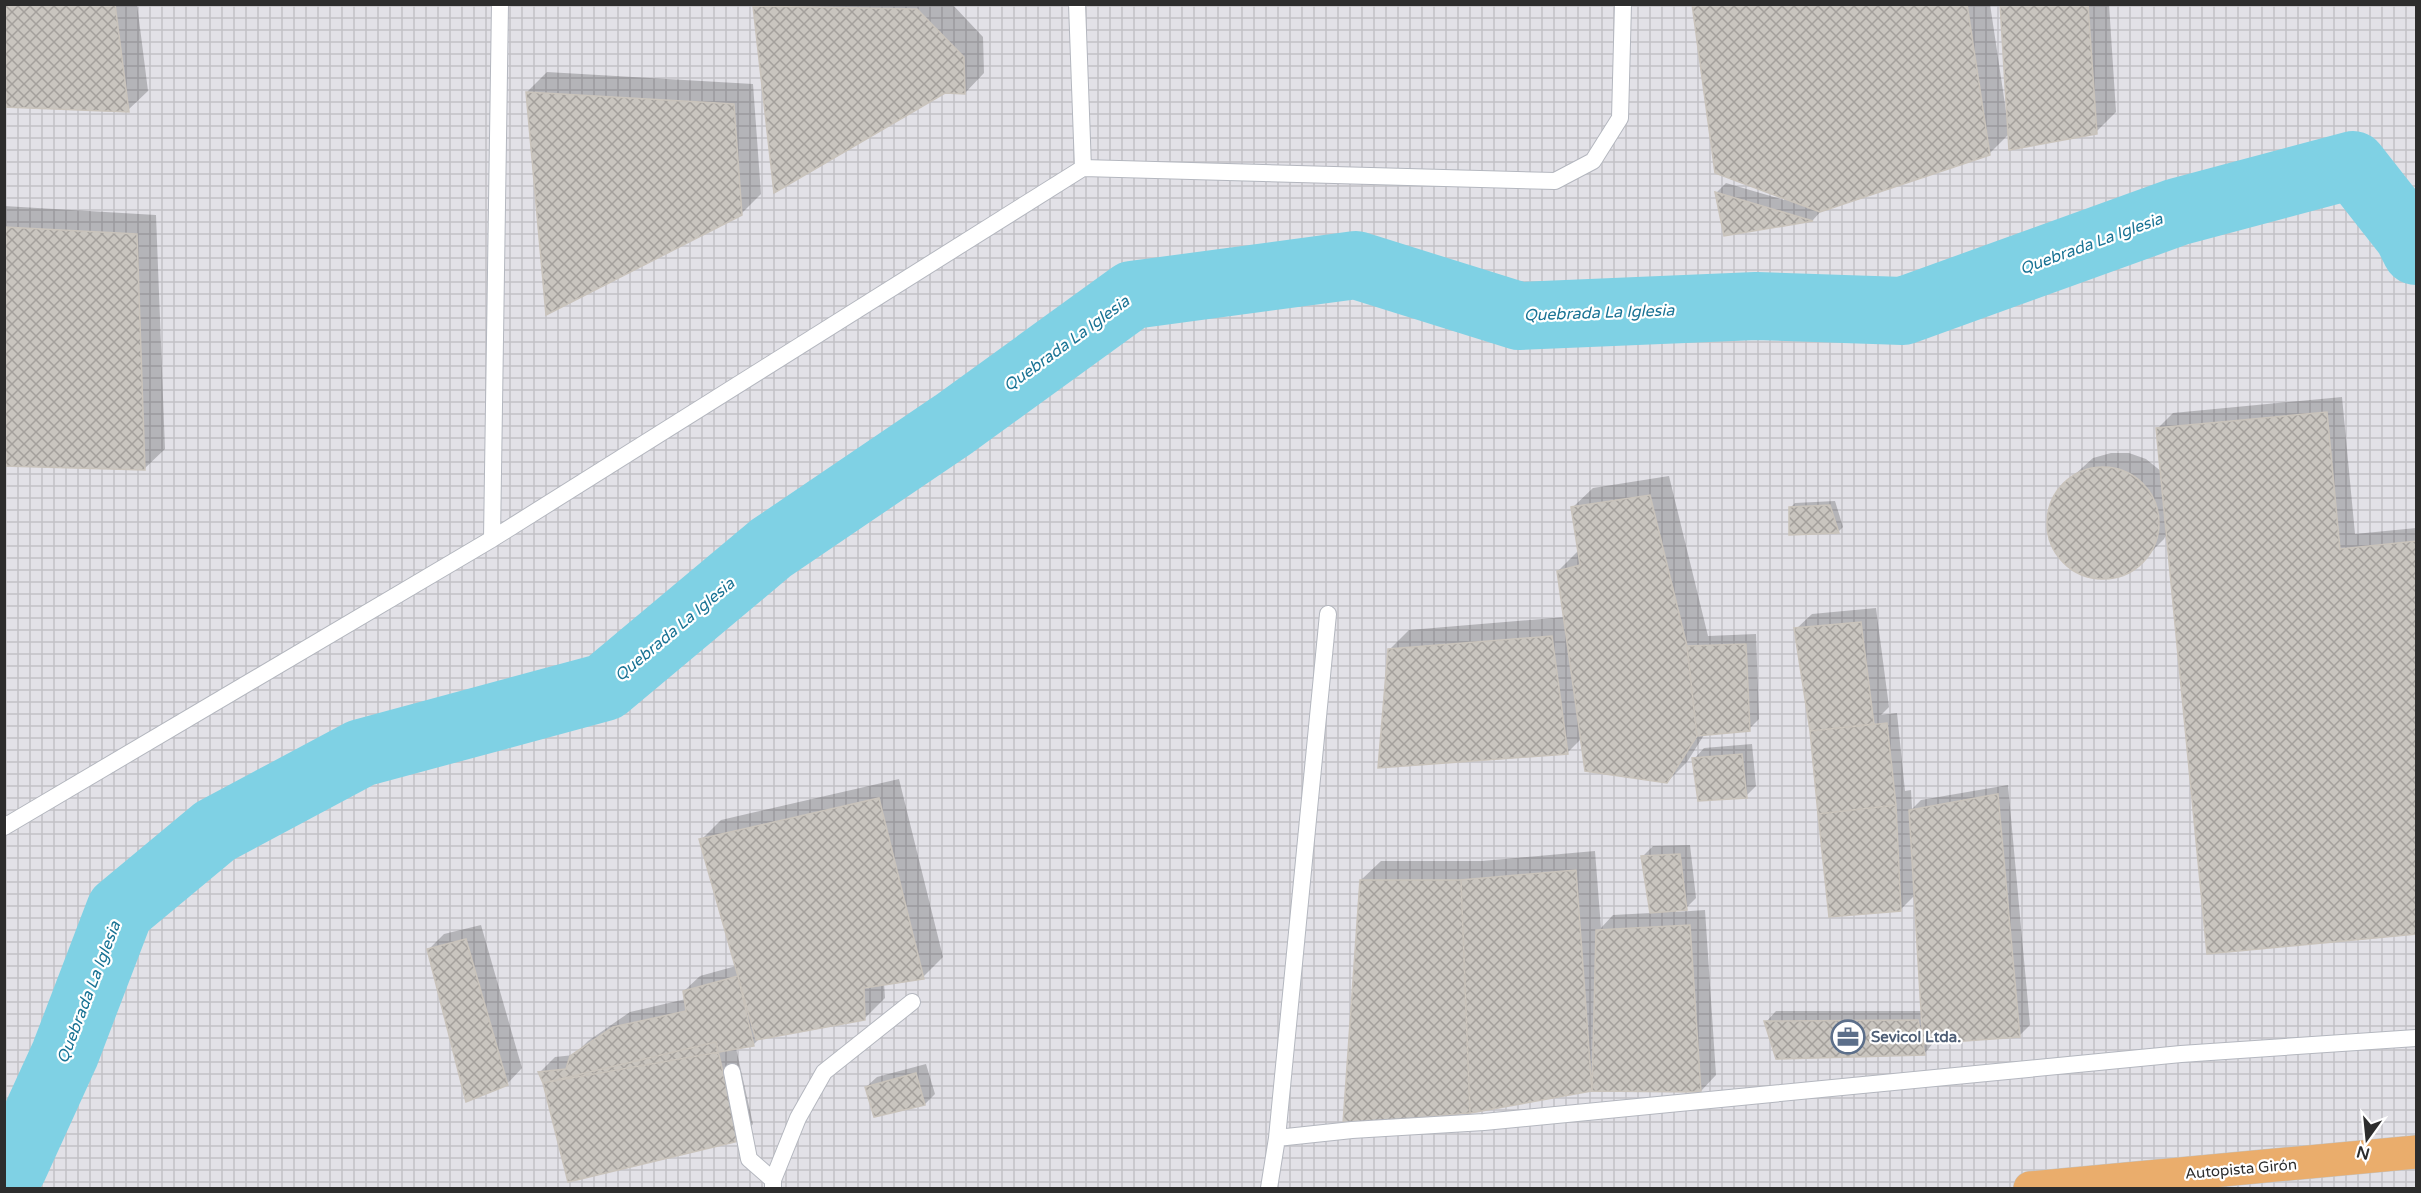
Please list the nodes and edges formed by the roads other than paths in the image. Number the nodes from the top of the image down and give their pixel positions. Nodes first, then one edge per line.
1 (500, 4) edge
2 (1077, 4) edge
3 (1623, 4) edge
4 (1083, 168) junction
5 (492, 539) junction
6 (1328, 614) dead end
7 (4, 827) edge
8 (912, 1002) dead end
9 (2416, 1038) edge
10 (732, 1072) dead end
11 (1277, 1138) junction
12 (2416, 1152) edge
13 (773, 1184) edge
14 (1269, 1188) edge
15 (2030, 1188) edge

1 - 5 lane
2 - 4 lane
3 - 4 lane
4 - 5 lane
5 - 7 lane
6 - 11 lane
8 - 13 lane
9 - 11 lane
10 - 13 lane
11 - 14 lane
12 - 15 highway, Autopista Girón

